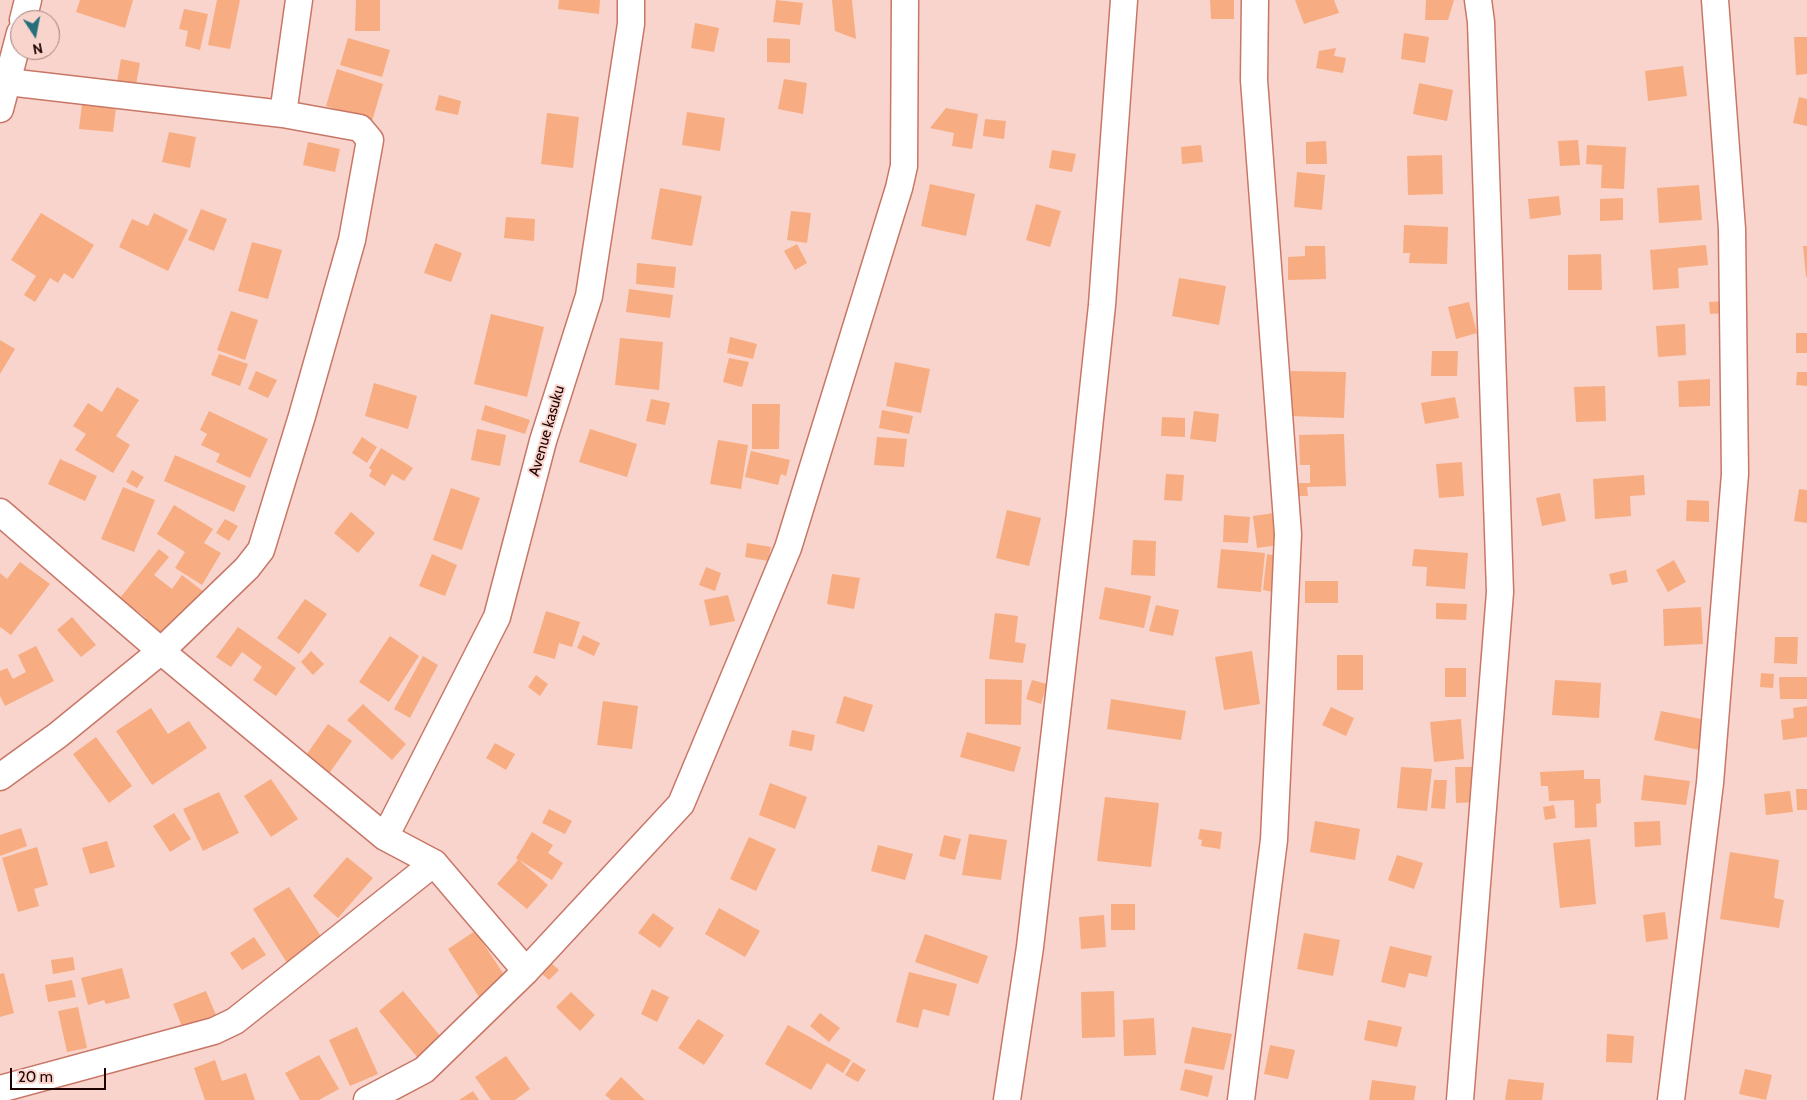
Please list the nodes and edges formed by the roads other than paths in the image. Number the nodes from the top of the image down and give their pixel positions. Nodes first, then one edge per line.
1 (299, 0) edge
2 (631, 0) edge
3 (905, 0) edge
4 (1124, 0) edge
5 (1255, 0) edge
6 (1478, 0) edge
7 (1715, 0) edge
8 (13, 60) edge
9 (8, 82) junction
10 (0, 109) edge
11 (283, 114) junction
12 (0, 512) edge
13 (161, 651) junction
14 (0, 777) edge
15 (385, 837) junction
16 (434, 863) junction
17 (526, 971) junction
18 (0, 1089) edge
19 (367, 1100) edge
20 (1007, 1100) edge
21 (1241, 1100) edge
22 (1460, 1100) edge
23 (1671, 1100) edge

1 - 11 street
2 - 15 street, Avenue kasuku
3 - 17 street
4 - 20 street
5 - 21 street
6 - 22 street
7 - 23 street
8 - 9 street
9 - 10 street
9 - 11 street
11 - 13 street
12 - 13 street
13 - 14 street
13 - 15 street
15 - 16 street
16 - 17 street
16 - 18 street
17 - 19 street

